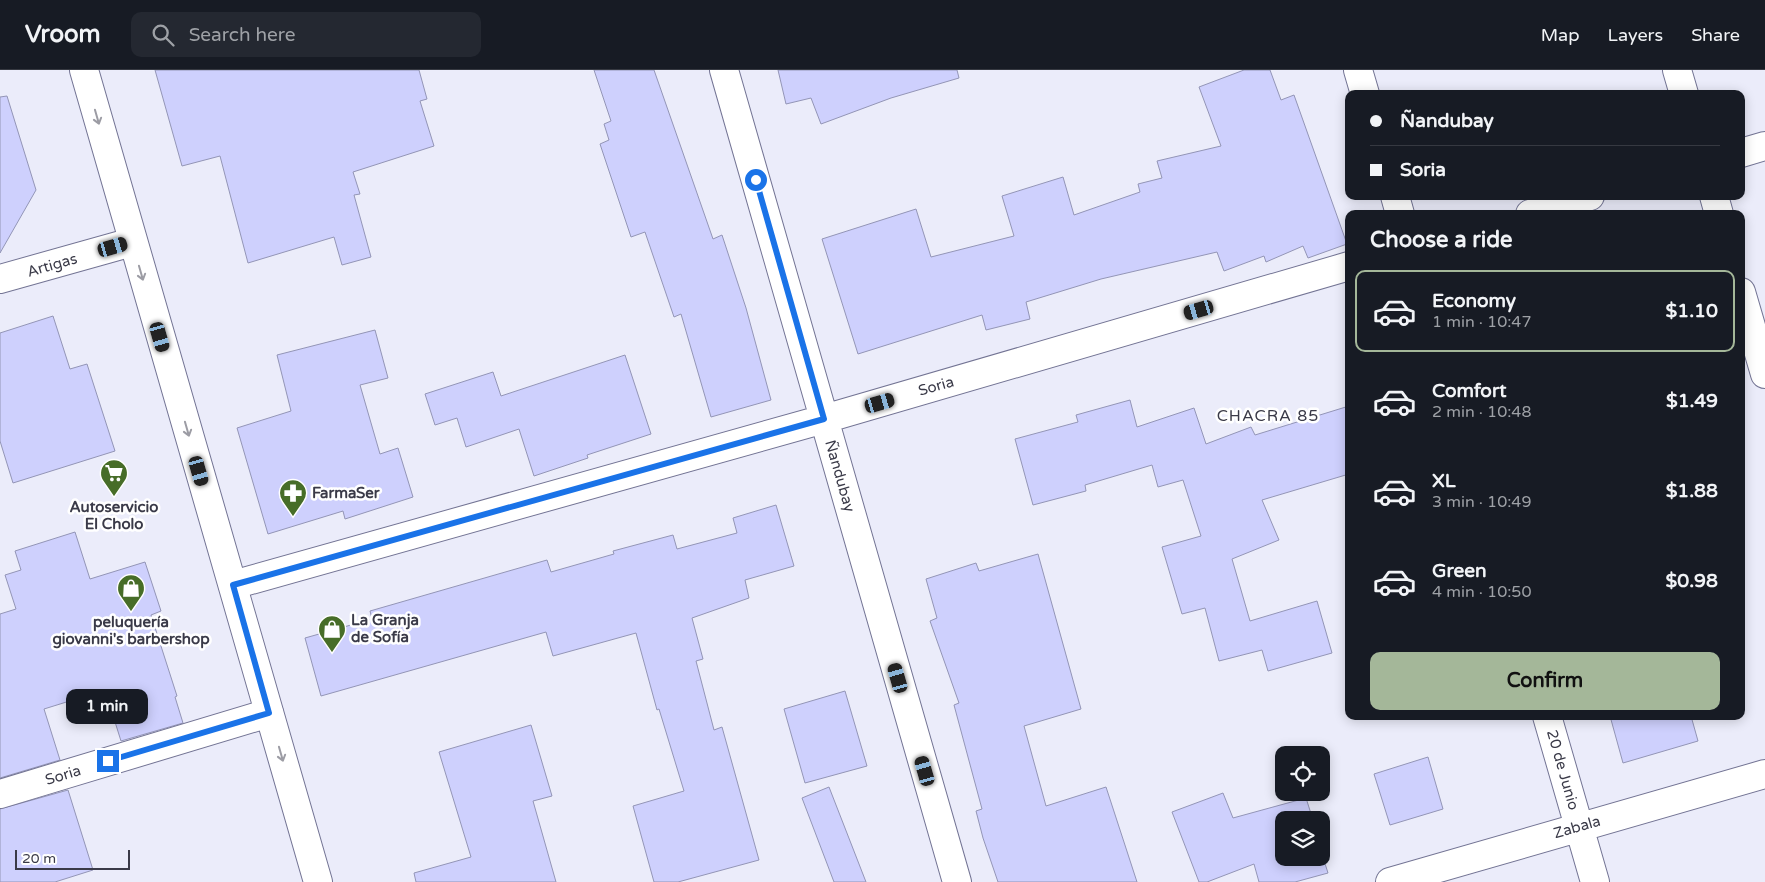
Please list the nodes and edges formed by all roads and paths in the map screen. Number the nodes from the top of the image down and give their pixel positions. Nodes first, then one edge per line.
1 (84, 70) edge
2 (724, 70) edge
3 (1358, 70) edge
4 (1677, 70) edge
5 (1364, 90) edge
6 (1683, 90) edge
7 (1765, 146) edge
8 (1745, 152) edge
9 (1577, 200) edge
10 (1543, 210) edge
11 (132, 242) junction
12 (1345, 267) edge
13 (0, 279) edge
14 (1745, 306) edge
15 (1765, 374) edge
16 (824, 419) junction
17 (233, 585) junction
18 (269, 713) junction
19 (1548, 720) edge
20 (1765, 774) edge
21 (0, 794) edge
22 (1579, 827) junction
23 (318, 882) edge
24 (957, 882) edge
25 (1390, 882) edge
26 (1595, 882) edge

1 -> 11 street
2 - 16 street, Ñandubay
3 - 5 street
4 - 6 street
7 - 8 street
9 - 10 street
11 - 13 street, Artigas
11 -> 17 street
12 - 16 street, Soria
14 - 15 street
16 - 17 street, Soria
16 - 24 street, Ñandubay
17 - 18 street
18 - 21 street, Soria
18 -> 23 street
19 - 22 street, 20 de Junio
20 - 22 street, Zabala
22 - 25 street, Zabala
22 - 26 street, 20 de Junio

